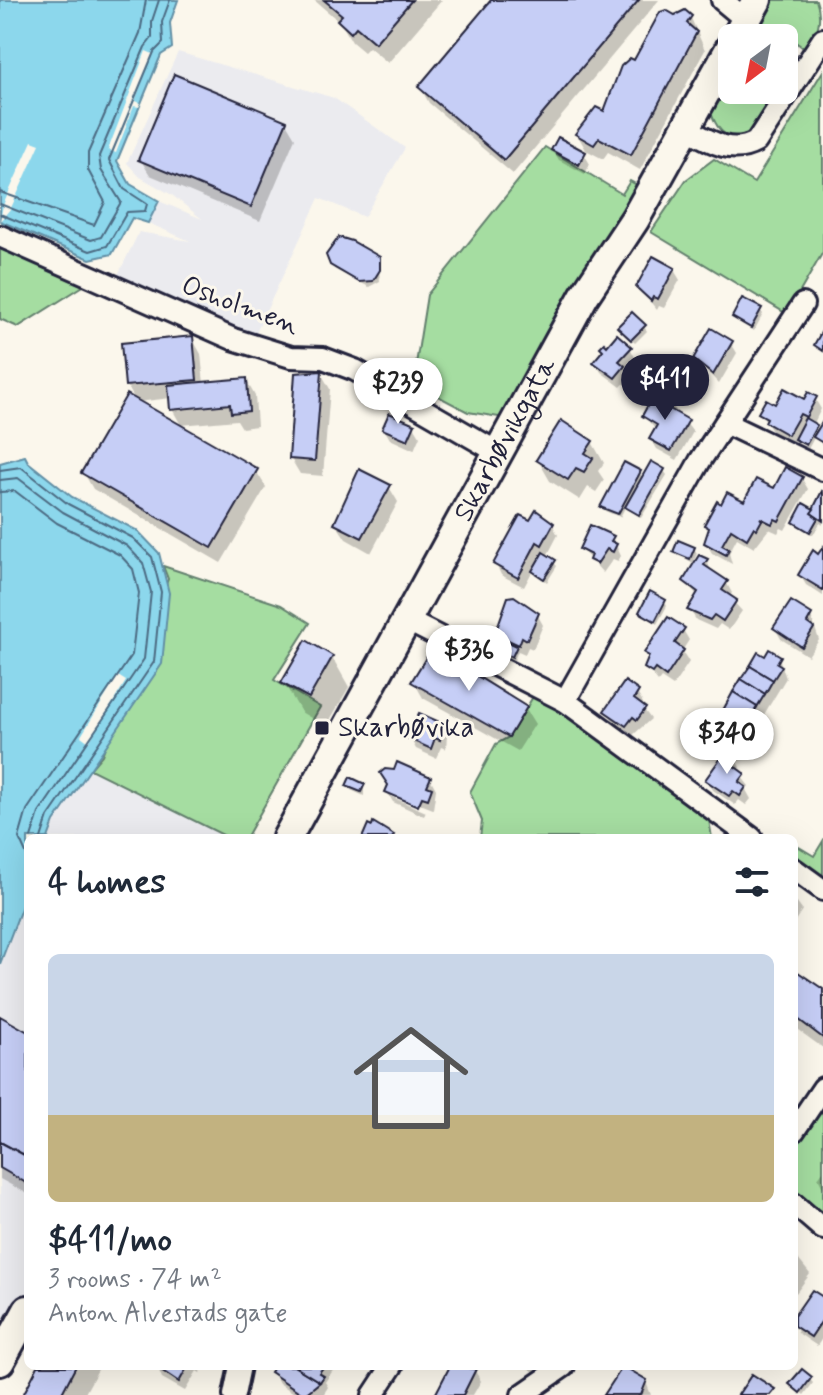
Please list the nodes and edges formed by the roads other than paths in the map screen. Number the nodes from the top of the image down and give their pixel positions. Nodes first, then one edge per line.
1 (722, 0) edge
2 (746, 19) edge
3 (823, 39) edge
4 (718, 70) edge
5 (686, 128) junction
6 (0, 236) edge
7 (803, 304) dead end
8 (725, 423) junction
9 (499, 453) junction
10 (823, 470) edge
11 (406, 620) junction
12 (565, 701) junction
13 (731, 831) edge
14 (289, 834) edge
15 (798, 872) edge
16 (823, 890) edge
17 (823, 1088) edge
18 (798, 1125) edge
19 (798, 1207) edge
20 (823, 1229) edge
21 (24, 1317) edge
22 (0, 1361) edge
23 (239, 1370) edge
24 (389, 1370) edge
25 (558, 1370) edge
26 (234, 1395) edge
27 (373, 1395) edge
28 (522, 1395) edge

1 - 2 street
3 - 5 street
4 - 5 main road, Skarbøvikgata
5 - 9 main road, Skarbøvikgata
6 - 9 street, Osholmen
7 - 8 street
8 - 10 street
8 - 12 street
9 - 11 main road, Skarbøvikgata
11 - 12 street
11 - 14 main road, Skarbøvikgata
12 - 13 street
15 - 16 street
17 - 18 street
19 - 20 street
21 - 22 main road
23 - 26 street
24 - 27 street
25 - 28 street

